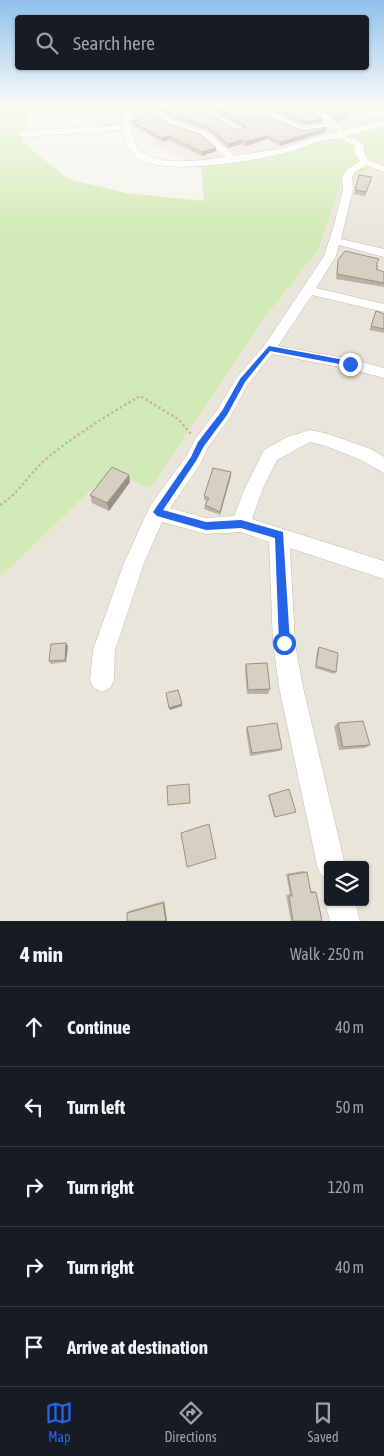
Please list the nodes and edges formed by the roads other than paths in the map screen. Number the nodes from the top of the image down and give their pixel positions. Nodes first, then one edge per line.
1 (134, 148) edge
2 (220, 148) edge
3 (292, 148) edge
4 (360, 148) edge
5 (232, 158) junction
6 (365, 162) junction
7 (384, 169) edge
8 (335, 241) junction
9 (384, 253) edge
10 (308, 290) junction
11 (384, 308) edge
12 (269, 349) junction
13 (384, 373) edge
14 (384, 466) edge
15 (157, 512) junction
16 (241, 524) junction
17 (280, 535) junction
18 (384, 570) edge
19 (102, 680) dead end
20 (330, 861) edge
21 (341, 906) edge
22 (345, 921) edge

1 - 5 street
2 - 5 street
3 - 5 street
4 - 6 street
6 - 7 street
6 - 8 street
8 - 9 street
8 - 10 street
10 - 11 street
10 - 12 street
12 - 13 street
12 - 15 street
14 - 16 street
15 - 16 street
15 - 19 street
16 - 17 street
17 - 18 street
17 - 20 street
21 - 22 street

